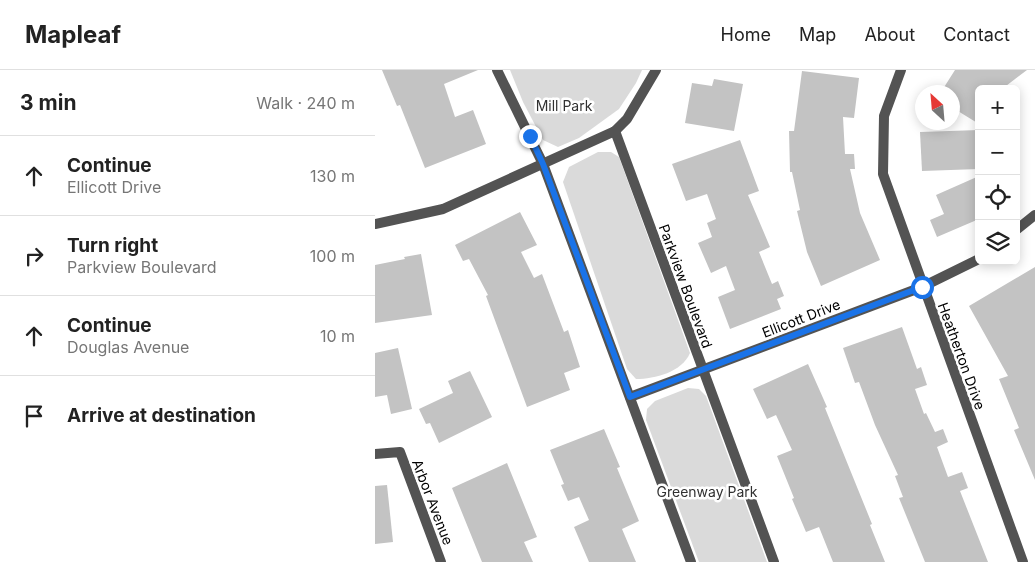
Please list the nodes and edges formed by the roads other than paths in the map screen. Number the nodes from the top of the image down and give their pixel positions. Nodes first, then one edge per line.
1 (497, 70) edge
2 (655, 70) edge
3 (901, 70) edge
4 (615, 131) junction
5 (543, 164) junction
6 (1035, 215) edge
7 (375, 224) edge
8 (1020, 227) edge
9 (975, 261) edge
10 (922, 287) junction
11 (703, 370) junction
12 (630, 397) junction
13 (375, 454) edge
14 (441, 562) edge
15 (691, 562) edge
16 (774, 562) edge
17 (1023, 562) edge

1 - 5 street
2 - 4 street
3 - 10 street, Heatherton Drive
4 - 5 street
4 - 11 street, Parkview Boulevard
5 - 7 street
5 - 12 street
6 - 8 street
9 - 10 street, Ellicott Drive
10 - 11 street, Ellicott Drive
10 - 17 street, Heatherton Drive
11 - 12 street, Ellicott Drive
11 - 16 street, Parkview Boulevard
12 - 15 street
13 - 14 street, Arbor Avenue

